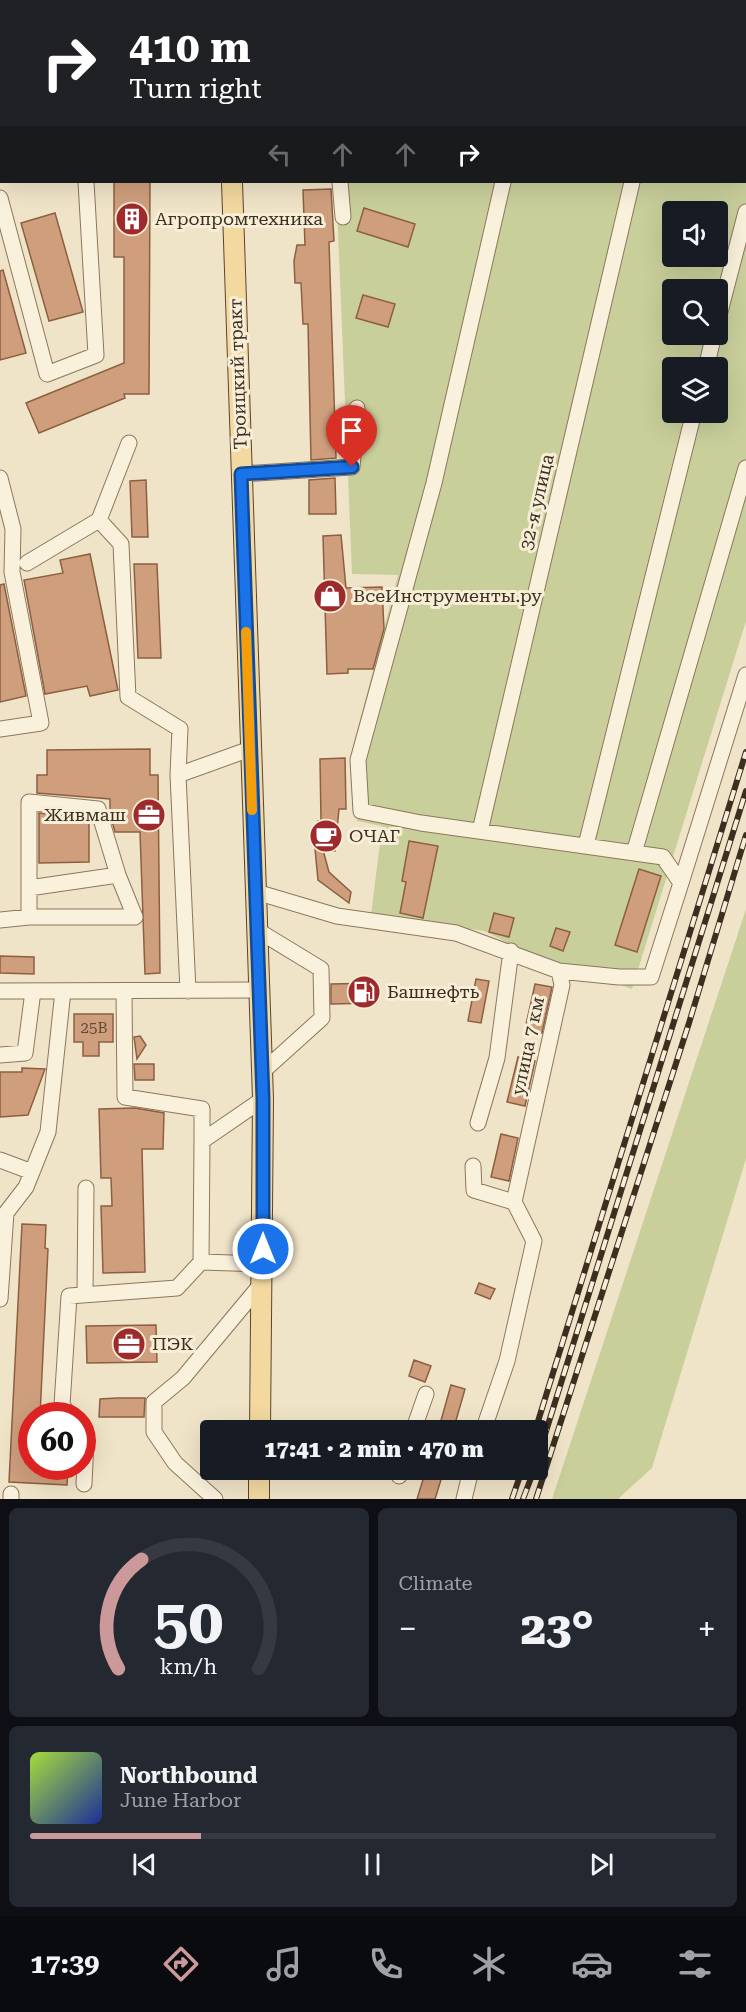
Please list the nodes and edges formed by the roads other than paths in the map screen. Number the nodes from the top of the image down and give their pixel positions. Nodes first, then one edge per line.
1 (86, 183) edge
2 (232, 183) edge
3 (340, 183) edge
4 (503, 183) edge
5 (632, 183) edge
6 (0, 198) edge
7 (746, 212) edge
8 (343, 217) dead end
9 (742, 238) edge
10 (728, 286) edge
11 (357, 408) dead end
12 (691, 423) edge
13 (129, 443) dead end
14 (746, 468) edge
15 (241, 474) junction
16 (0, 478) edge
17 (99, 520) junction
18 (27, 563) dead end
19 (746, 675) edge
20 (0, 729) edge
21 (250, 749) junction
22 (178, 775) junction
23 (480, 831) junction
24 (586, 844) junction
25 (634, 853) junction
26 (117, 875) junction
27 (681, 883) junction
28 (28, 888) junction
29 (256, 892) junction
30 (28, 917) junction
31 (0, 920) edge
32 (257, 930) junction
33 (511, 951) junction
34 (559, 971) junction
35 (258, 990) junction
36 (33, 991) junction
37 (63, 991) junction
38 (124, 991) junction
39 (188, 991) junction
40 (0, 992) edge
41 (0, 1055) edge
42 (261, 1073) junction
43 (263, 1099) junction
44 (478, 1123) dead end
45 (202, 1141) junction
46 (0, 1160) edge
47 (473, 1166) dead end
48 (32, 1173) junction
49 (86, 1188) dead end
50 (514, 1202) junction
51 (2, 1231) edge
52 (201, 1262) junction
53 (263, 1273) junction
54 (85, 1294) junction
55 (0, 1299) edge
56 (426, 1394) dead end
57 (62, 1402) edge
58 (260, 1420) edge
59 (417, 1420) edge
60 (487, 1420) edge
61 (84, 1480) edge
62 (259, 1480) edge
63 (469, 1480) edge
64 (84, 1484) dead end
65 (215, 1499) edge
66 (259, 1499) edge
67 (464, 1499) edge

1 - 6 street
2 - 15 main road, Троицкий тракт
3 - 8 street
4 - 23 street
5 - 23 street, 32-я улица
7 - 9 street
9 - 10 street
11 - 15 street
12 - 24 street
13 - 17 street
14 - 25 street
15 - 21 main road, Троицкий тракт
16 - 20 street
17 - 18 street
17 - 22 street
19 - 27 street
21 - 22 street
21 - 29 main road, Троицкий тракт
22 - 39 street
23 - 24 street
24 - 25 street
25 - 27 street
26 - 28 street
26 - 28 street
26 - 30 street
27 - 34 street
28 - 30 street
29 - 32 main road, Троицкий тракт
29 - 33 street
30 - 31 street
32 - 35 main road, Троицкий тракт
32 - 42 street
33 - 34 street
33 - 44 street
34 - 50 street, улица 7 км
35 - 39 street
35 - 42 main road, Троицкий тракт
36 - 37 street
36 - 40 street
36 - 41 street
37 - 38 street
37 - 48 street
38 - 39 street
38 - 45 street
42 - 43 main road, Троицкий тракт
43 - 45 street
43 - 53 main road, Троицкий тракт
45 - 52 street
46 - 48 street
47 - 50 street
48 - 51 street
49 - 54 street
50 - 60 street
51 - 55 street
52 - 53 street
52 - 54 street
53 - 58 main road, Троицкий тракт
53 - 65 street
54 - 57 street
56 - 59 street
61 - 64 street
62 - 66 main road
63 - 67 street

